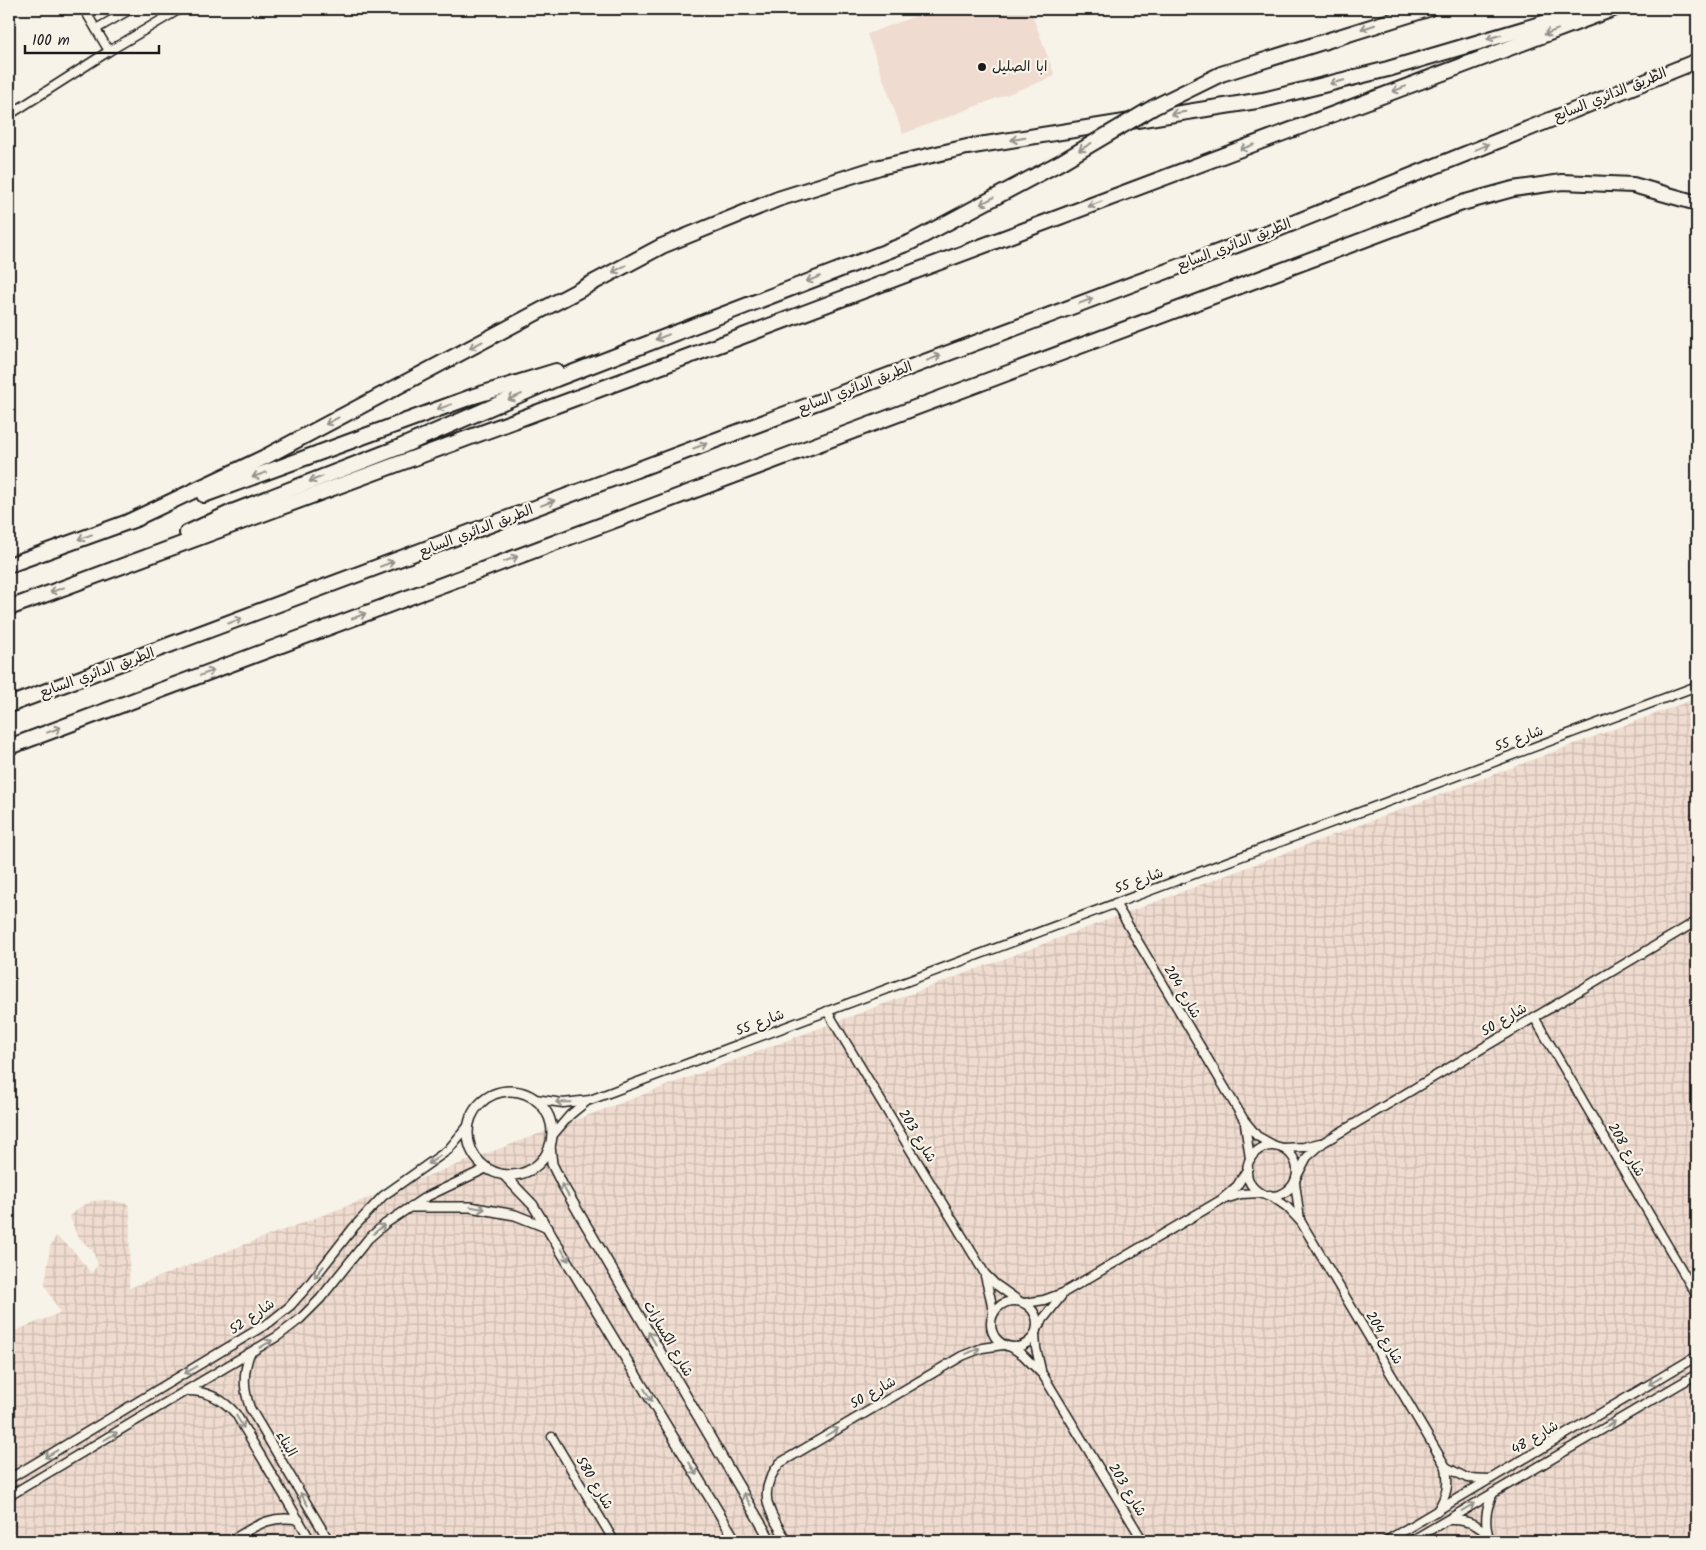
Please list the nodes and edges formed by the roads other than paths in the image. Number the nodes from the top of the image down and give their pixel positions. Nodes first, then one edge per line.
1 (84, 9) edge
2 (131, 9) edge
3 (180, 9) edge
4 (1591, 9) edge
5 (1614, 9) edge
6 (1422, 10) edge
7 (96, 29) junction
8 (109, 51) junction
9 (1697, 60) edge
10 (9, 115) edge
11 (1697, 203) edge
12 (641, 345) junction
13 (130, 520) junction
14 (9, 565) edge
15 (120, 567) junction
16 (9, 608) edge
17 (1696, 689) edge
18 (9, 705) edge
19 (9, 747) edge
20 (1115, 903) junction
21 (1697, 921) edge
22 (827, 1011) junction
23 (1534, 1017) junction
24 (535, 1099) junction
25 (590, 1100) junction
26 (1244, 1120) junction
27 (468, 1126) junction
28 (552, 1136) junction
29 (1324, 1142) junction
30 (550, 1146) junction
31 (1279, 1147) junction
32 (1250, 1159) junction
33 (487, 1168) junction
34 (1248, 1168) junction
35 (504, 1175) junction
36 (1296, 1179) junction
37 (1261, 1193) junction
38 (1270, 1196) junction
39 (1221, 1200) junction
40 (412, 1207) junction
41 (1301, 1222) junction
42 (548, 1228) junction
43 (985, 1274) junction
44 (1063, 1293) junction
45 (1697, 1296) edge
46 (1022, 1302) junction
47 (993, 1314) junction
48 (1036, 1331) junction
49 (1007, 1346) junction
50 (250, 1353) junction
51 (1697, 1356) edge
52 (1697, 1374) edge
53 (1043, 1375) junction
54 (186, 1391) junction
55 (552, 1437) dead end
56 (1446, 1467) junction
57 (9, 1479) edge
58 (1490, 1479) junction
59 (1493, 1493) junction
60 (9, 1496) edge
61 (1437, 1510) junction
62 (299, 1520) junction
63 (1446, 1520) junction
64 (1490, 1539) edge
65 (230, 1541) edge
66 (311, 1541) edge
67 (329, 1541) edge
68 (614, 1541) edge
69 (736, 1541) edge
70 (771, 1541) edge
71 (787, 1541) edge
72 (1144, 1541) edge
73 (1386, 1541) edge
74 (1411, 1541) edge

1 - 7 street
2 - 7 street
3 - 8 street
4 -> 13 highway
5 -> 15 highway
6 -> 12 highway, bridge
7 - 8 street
8 - 10 street
18 -> 9 highway, الطريق الدائري السابع
19 -> 11 highway
12 -> 13 highway
12 -> 15 highway
13 -> 14 highway
15 -> 16 highway
17 - 20 street, شارع 55
20 - 22 street, شارع 55
20 - 26 street, شارع 204
21 - 23 street, شارع 50
22 - 25 street, شارع 55
22 - 43 street, شارع 203
23 - 29 street, شارع 50
23 - 45 street, شارع 208
25 -> 24 street, شارع 55
24 - 27 street
24 - 28 street, شارع الكسارات
25 - 28 street, شارع 55
26 - 31 street, شارع 204
26 - 32 street, شارع 204
27 - 33 street
27 -> 57 street, شارع 52
28 - 30 street, شارع الكسارات
29 - 31 street, شارع 50
29 - 36 street, شارع 50
30 - 35 street, شارع الكسارات
70 -> 30 street, شارع الكسارات
31 - 32 street
31 - 36 street
32 - 34 street
33 - 35 street
33 - 40 street, شارع 52
34 - 37 street
34 - 39 street
35 - 42 street
36 - 38 street
36 - 41 street, شارع 204
37 - 38 street
37 - 39 street
38 - 41 street, شارع 204
39 - 44 street
40 -> 42 street
50 -> 40 street, شارع 52
41 - 56 street, شارع 204
42 -> 69 street
43 - 46 street, شارع 203
43 - 47 street, شارع 203
44 - 46 street
44 - 48 street
46 - 47 street
46 - 48 street
47 - 49 street
48 - 49 street
48 - 53 street, شارع 203
49 - 53 street, شارع 203
71 -> 49 street, شارع 50
50 - 54 street, شارع 52
67 -> 50 street, البناء
51 -> 58 street, شارع 48
59 -> 52 street, شارع 48
53 - 72 street, شارع 203
60 -> 54 street, شارع 52
54 -> 62 street, البناء
55 - 68 street, شارع 580
56 - 58 street
56 - 61 street, شارع 204
58 - 61 street, شارع 48
63 -> 59 street, شارع 48
59 - 64 street
61 - 73 street, شارع 48
62 - 65 street
62 - 66 street, البناء
63 - 64 street
63 - 74 street, شارع 48

